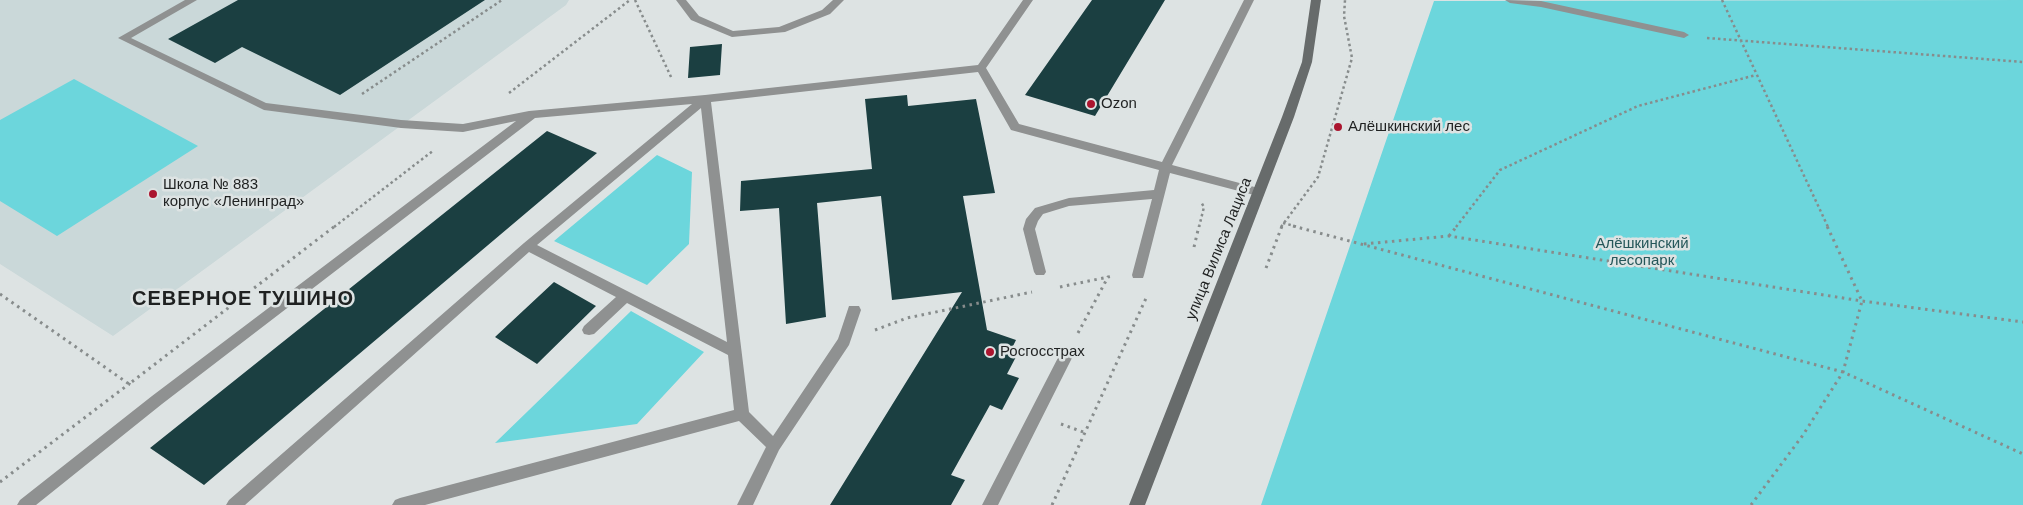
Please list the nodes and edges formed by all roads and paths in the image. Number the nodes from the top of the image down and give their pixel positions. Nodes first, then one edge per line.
1 (192, 0) edge
2 (502, 0) edge
3 (630, 0) edge
4 (635, 0) edge
5 (681, 0) edge
6 (839, 0) edge
7 (1028, 0) edge
8 (1249, 0) edge
9 (1316, 0) edge
10 (1345, 0) edge
11 (1510, 0) edge
12 (1722, 0) edge
13 (1684, 35) joint
14 (1740, 41) junction
15 (2023, 62) edge
16 (981, 68) junction
17 (1756, 75) junction
18 (503, 98) dead end
19 (706, 99) junction
20 (682, 100) junction
21 (333, 114) junction
22 (532, 115) junction
23 (463, 128) junction
24 (1166, 166) junction
25 (1192, 173) junction
26 (1258, 192) junction
27 (1159, 194) junction
28 (1283, 223) junction
29 (1449, 236) junction
30 (1361, 244) junction
31 (528, 246) junction
32 (1194, 247) dead end
33 (1266, 268) dead end
34 (1040, 272) dead end
35 (1138, 275) junction
36 (1108, 277) junction
37 (1051, 288) dead end
38 (1041, 290) dead end
39 (0, 294) edge
40 (626, 296) junction
41 (1862, 302) junction
42 (854, 310) dead end
43 (2023, 322) edge
44 (589, 330) dead end
45 (844, 341) junction
46 (733, 351) junction
47 (1067, 354) joint
48 (1843, 372) junction
49 (129, 384) junction
50 (742, 414) junction
51 (774, 446) junction
52 (2023, 454) edge
53 (0, 482) edge
54 (25, 505) edge
55 (234, 505) edge
56 (400, 505) edge
57 (745, 505) edge
58 (990, 505) edge
59 (1052, 505) edge
60 (1136, 505) edge
61 (1751, 505) edge

1 - 21 lane
2 - 21 path
3 - 18 path
4 - 20 path
5 - 6 lane
7 - 16 lane
8 - 24 lane
9 - 26 main road, улица Вилиса Лациса
10 - 28 path
11 - 13 lane
12 - 14 path
13 - 14 path
14 - 15 path
14 - 17 path
16 - 19 lane
16 - 24 lane
17 - 29 path
17 - 41 path
19 - 20 lane
19 - 31 lane
19 - 46 lane
20 - 22 lane
21 - 23 lane
22 - 23 lane
22 - 54 lane
23 - 49 path
24 - 25 lane
24 - 27 lane
25 - 26 lane
25 - 32 path
26 - 60 main road, улица Вилиса Лациса
27 - 34 lane
27 - 35 lane
28 - 30 path
28 - 33 path
29 - 30 path
29 - 41 path
30 - 48 path
31 - 40 lane
31 - 55 lane
35 - 36 path
35 - 59 path
36 - 37 path
36 - 47 path
38 - 45 path
39 - 49 path
40 - 44 lane
40 - 46 lane
41 - 43 path
41 - 48 path
42 - 45 lane
45 - 51 lane
46 - 50 lane
47 - 58 lane
48 - 52 path
48 - 61 path
49 - 53 path
50 - 51 lane
50 - 56 lane
51 - 57 lane

